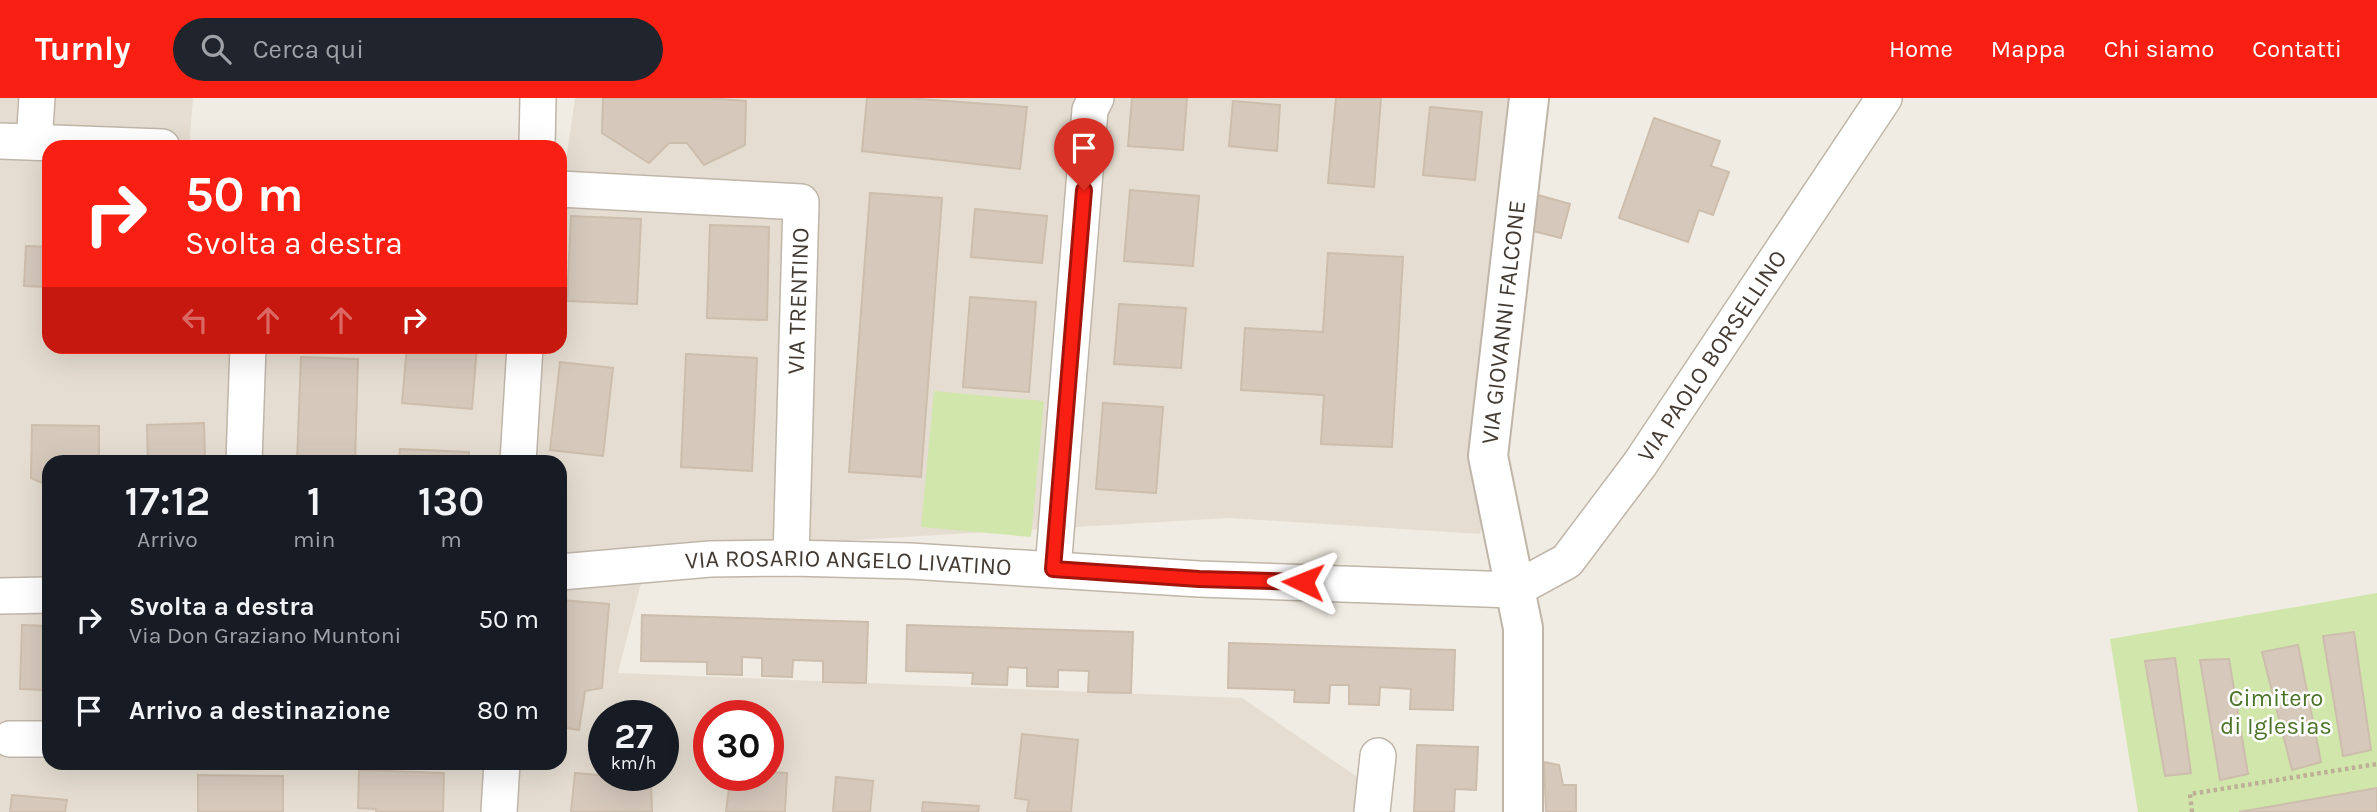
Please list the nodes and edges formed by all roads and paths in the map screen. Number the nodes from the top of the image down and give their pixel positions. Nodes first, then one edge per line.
1 (37, 98) edge
2 (538, 98) edge
3 (1096, 98) edge
4 (1530, 98) edge
5 (1884, 98) edge
6 (537, 140) edge
7 (17, 141) edge
8 (42, 142) edge
9 (567, 189) edge
10 (248, 354) edge
11 (525, 354) edge
12 (244, 455) edge
13 (518, 455) edge
14 (791, 558) junction
15 (1053, 569) junction
16 (567, 571) edge
17 (1514, 590) junction
18 (42, 594) edge
19 (0, 596) edge
20 (10, 739) dead end
21 (42, 739) edge
22 (1378, 756) dead end
23 (2377, 764) edge
24 (502, 770) edge
25 (499, 812) edge
26 (1372, 812) edge
27 (1523, 812) edge
28 (2192, 812) edge

1 - 7 street
2 - 6 street
3 - 15 street
4 - 17 street, VIA GIOVANNI FALCONE
5 - 17 street, VIA PAOLO BORSELLINO
7 - 8 street
9 - 14 street, VIA TRENTINO
10 - 12 street
11 - 13 street
14 - 15 street, VIA ROSARIO ANGELO LIVATINO
14 - 16 street, VIA ROSARIO ANGELO LIVATINO
15 - 17 street, VIA ROSARIO ANGELO LIVATINO
17 - 27 street, VIA GIOVANNI FALCONE
18 - 19 street
20 - 21 street
22 - 26 street
23 - 28 path
24 - 25 street

